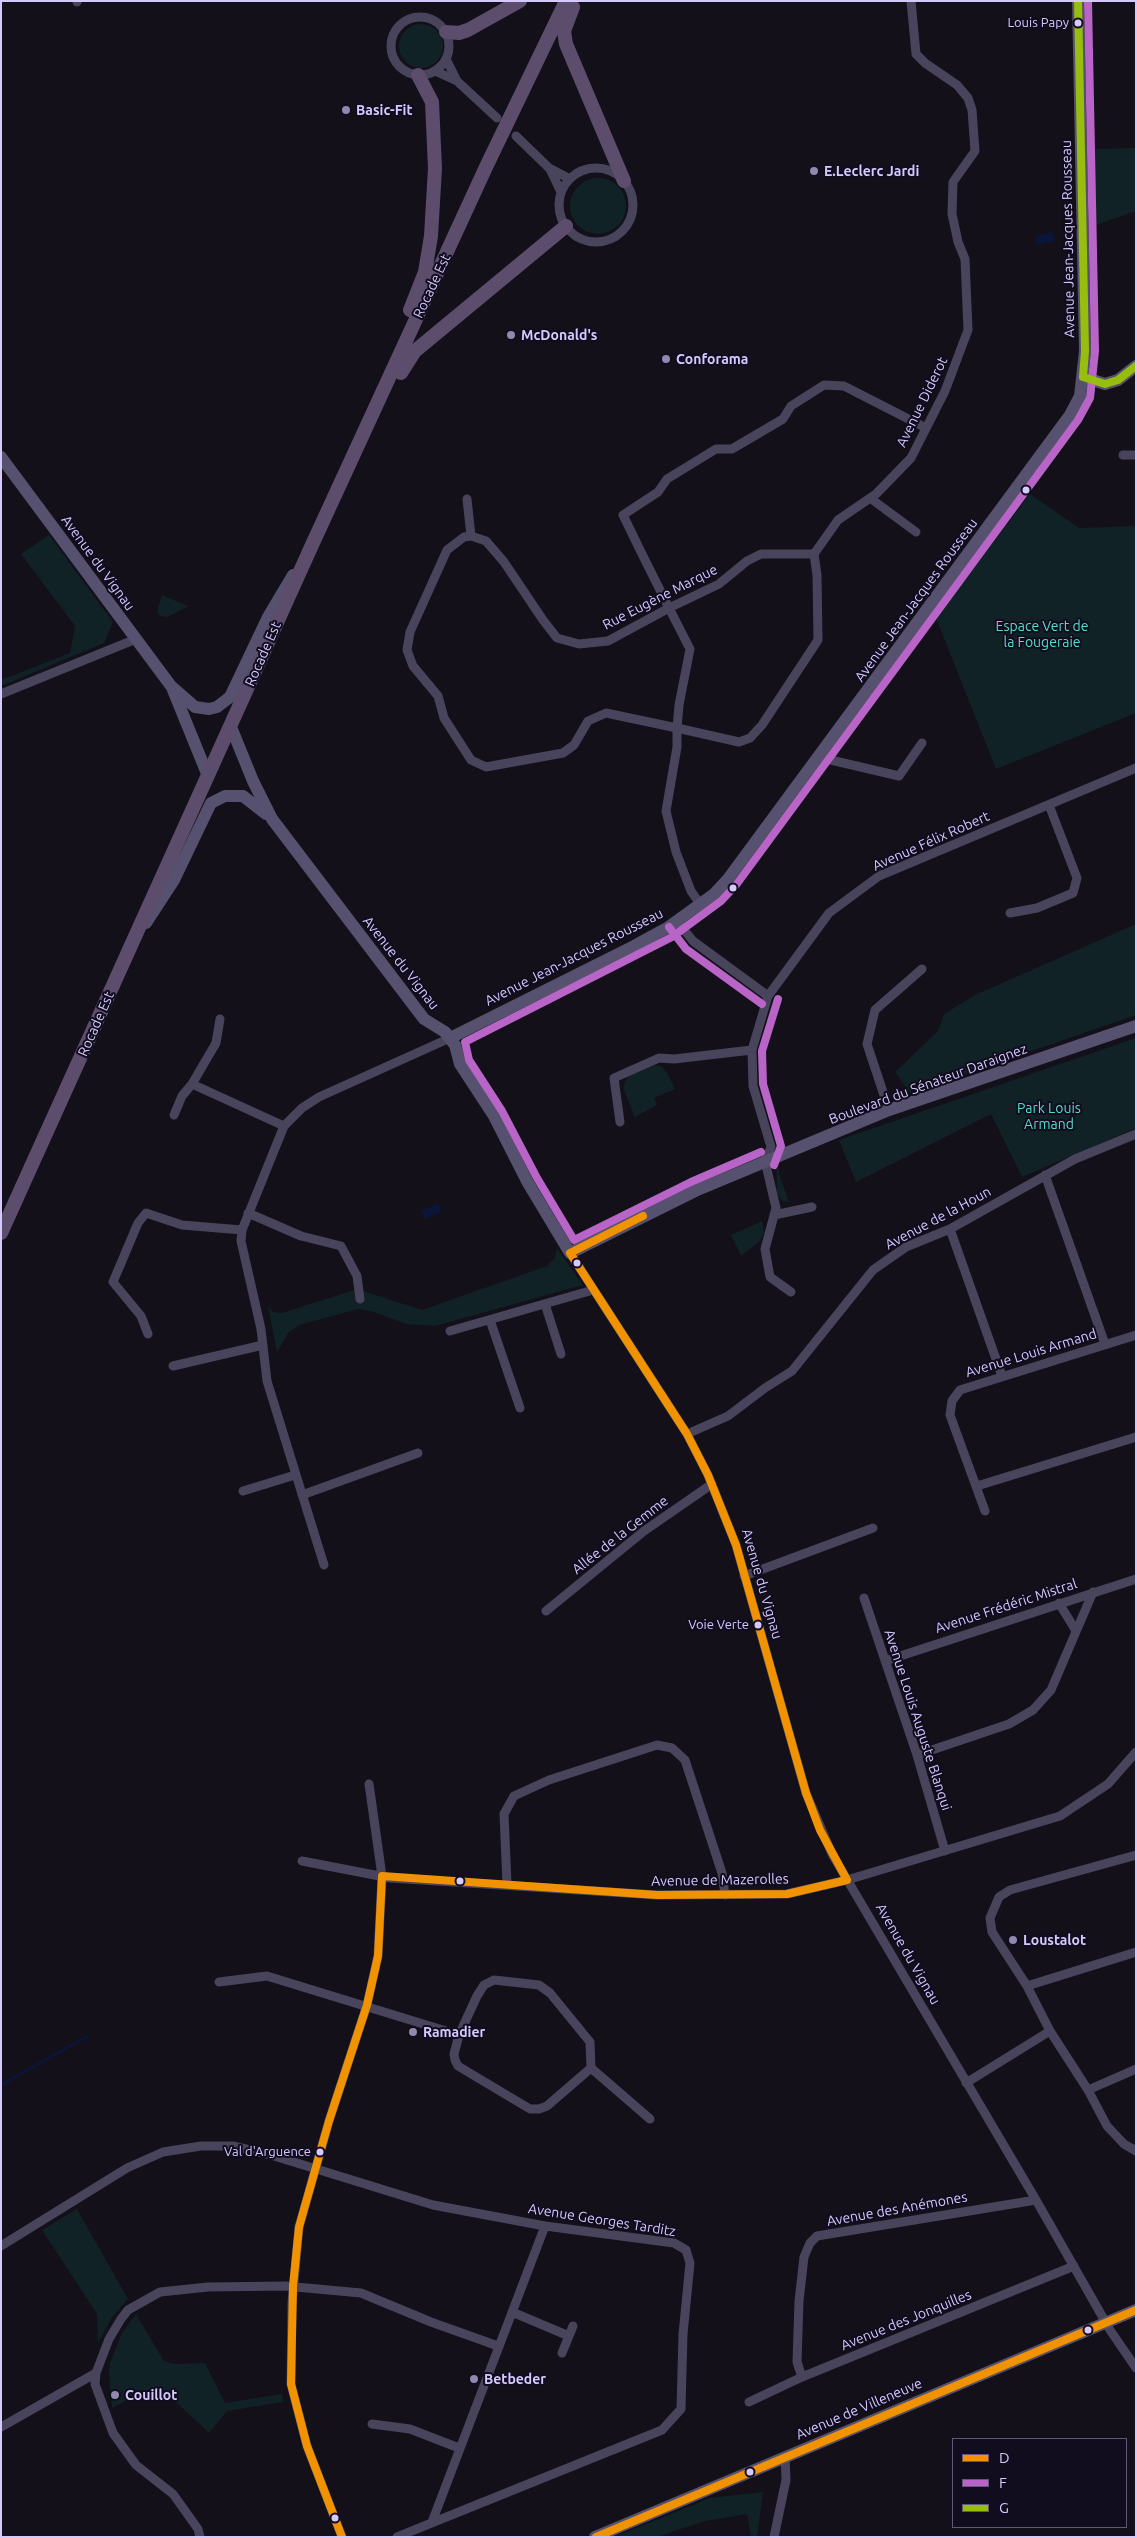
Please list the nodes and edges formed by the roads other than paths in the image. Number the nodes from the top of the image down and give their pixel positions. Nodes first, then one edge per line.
1 (520, 1) edge
2 (556, 1) edge
3 (566, 1) edge
4 (575, 1) edge
5 (911, 1) edge
6 (1078, 1) edge
7 (446, 32) junction
8 (446, 60) junction
9 (435, 71) junction
10 (418, 75) junction
11 (530, 78) junction
12 (457, 81) junction
13 (497, 118) dead end
14 (516, 136) dead end
15 (550, 168) junction
16 (570, 178) junction
17 (624, 181) junction
18 (561, 192) junction
19 (566, 226) junction
20 (1136, 366) edge
21 (1083, 377) junction
22 (370, 421) junction
23 (926, 428) junction
24 (1123, 455) dead end
25 (1136, 455) edge
26 (1, 457) edge
27 (467, 498) dead end
28 (870, 498) junction
29 (320, 529) junction
30 (916, 532) dead end
31 (471, 536) junction
32 (312, 545) junction
33 (814, 554) junction
34 (669, 608) junction
35 (136, 639) junction
36 (171, 686) junction
37 (1, 694) edge
38 (231, 727) junction
39 (677, 728) junction
40 (922, 743) dead end
41 (818, 757) junction
42 (1136, 768) edge
43 (208, 776) junction
44 (1048, 806) junction
45 (272, 819) junction
46 (700, 904) junction
47 (1010, 913) dead end
48 (677, 921) junction
49 (132, 945) junction
50 (922, 969) dead end
51 (768, 996) junction
52 (220, 1019) dead end
53 (1136, 1026) edge
54 (450, 1038) junction
55 (752, 1050) junction
56 (192, 1084) junction
57 (889, 1110) junction
58 (174, 1114) dead end
59 (620, 1122) dead end
60 (284, 1126) junction
61 (1136, 1134) edge
62 (765, 1161) junction
63 (1045, 1175) junction
64 (812, 1207) dead end
65 (248, 1212) junction
66 (774, 1216) junction
67 (950, 1229) junction
68 (242, 1230) junction
69 (1, 1233) edge
70 (570, 1253) junction
71 (594, 1290) junction
72 (791, 1292) dead end
73 (360, 1299) dead end
74 (545, 1304) junction
75 (490, 1320) junction
76 (450, 1331) dead end
77 (148, 1334) dead end
78 (1136, 1335) edge
79 (1105, 1344) junction
80 (263, 1345) junction
81 (561, 1354) dead end
82 (173, 1366) dead end
83 (1002, 1376) junction
84 (520, 1408) dead end
85 (687, 1434) junction
86 (1136, 1437) edge
87 (418, 1453) dead end
88 (295, 1475) junction
89 (712, 1484) junction
90 (977, 1486) junction
91 (243, 1491) dead end
92 (302, 1495) junction
93 (985, 1511) dead end
94 (873, 1528) dead end
95 (324, 1566) dead end
96 (744, 1576) junction
97 (1136, 1579) edge
98 (1093, 1592) junction
99 (864, 1598) dead end
100 (1059, 1603) junction
101 (546, 1611) dead end
102 (1076, 1631) junction
103 (885, 1661) junction
104 (1136, 1752) edge
105 (916, 1755) junction
106 (369, 1784) dead end
107 (945, 1851) junction
108 (1136, 1855) edge
109 (302, 1861) dead end
110 (382, 1876) junction
111 (847, 1880) junction
112 (507, 1884) junction
113 (725, 1895) junction
114 (1136, 1952) edge
115 (219, 1982) dead end
116 (1027, 1986) junction
117 (367, 2005) junction
118 (1050, 2031) junction
119 (460, 2035) junction
120 (591, 2068) junction
121 (1136, 2069) edge
122 (966, 2082) junction
123 (1088, 2090) junction
124 (650, 2119) dead end
125 (1136, 2151) edge
126 (315, 2170) junction
127 (1036, 2200) junction
128 (545, 2226) junction
129 (1, 2246) edge
130 (1074, 2266) junction
131 (293, 2286) junction
132 (1136, 2310) edge
133 (512, 2312) junction
134 (1106, 2322) junction
135 (573, 2326) dead end
136 (570, 2336) junction
137 (498, 2346) junction
138 (562, 2353) dead end
139 (1136, 2368) edge
140 (96, 2373) junction
141 (802, 2377) junction
142 (749, 2402) dead end
143 (372, 2424) dead end
144 (1, 2427) edge
145 (458, 2448) junction
146 (785, 2456) junction
147 (432, 2522) junction
148 (200, 2537) edge
149 (342, 2537) edge
150 (397, 2537) edge
151 (595, 2537) edge
152 (774, 2537) edge

1 - 7 main road
2 - 11 main road, Rocade Est
3 - 11 main road, Rocade Est
4 - 17 main road
5 - 23 street, Avenue Diderot
6 - 21 street, Avenue Jean-Jacques Rousseau
7 - 8 street
7 - 10 street
8 - 9 street
8 - 12 street
9 - 10 street
9 - 12 street
10 - 22 main road
11 - 22 main road, Rocade Est
12 - 13 street
14 - 15 street
15 - 16 street
15 - 18 street
16 - 17 street
16 - 18 street
17 - 19 street
18 - 19 street
19 - 29 main road
20 - 21 street
21 - 41 street, Avenue Jean-Jacques Rousseau
22 - 29 main road, Rocade Est
23 - 28 street, Avenue Diderot
23 - 34 street
24 - 25 street
26 - 35 street, Avenue du Vignau
27 - 31 street
28 - 30 street
28 - 33 street, Avenue Diderot
29 - 32 main road, Rocade Est
31 - 34 street, Rue Eugène Marque
31 - 39 street
32 - 36 street
32 - 38 main road, Rocade Est
33 - 34 street, Rue Eugène Marque
33 - 39 street
34 - 39 street
35 - 36 street, Avenue du Vignau
35 - 37 street
36 - 43 street
38 - 43 main road, Rocade Est
38 - 45 street
39 - 46 street
40 - 41 street
41 - 46 street, Avenue Jean-Jacques Rousseau
42 - 44 street, Avenue Félix Robert
43 - 49 main road, Rocade Est
44 - 47 street
44 - 51 street, Avenue Félix Robert
45 - 49 street
45 - 54 street, Avenue du Vignau
46 - 48 street, Avenue Jean-Jacques Rousseau
48 - 51 street
48 - 54 street, Avenue Jean-Jacques Rousseau
49 - 69 main road, Rocade Est
50 - 57 street
51 - 55 street, Avenue Félix Robert
52 - 56 street
53 - 57 street, Boulevard du Sénateur Daraignez
54 - 60 street
54 - 70 street, Avenue du Vignau
55 - 59 street
55 - 62 street, Avenue Félix Robert
56 - 58 street
56 - 60 street
57 - 62 street, Boulevard du Sénateur Daraignez
60 - 65 street
61 - 63 street, Avenue de la Houn
62 - 66 street
62 - 70 street, Boulevard du Sénateur Daraignez
63 - 67 street, Avenue de la Houn
63 - 79 street
64 - 66 street
65 - 68 street
65 - 73 street
66 - 72 street
67 - 83 street
67 - 85 street, Avenue de la Houn
68 - 77 street
68 - 80 street
70 - 71 street, Avenue du Vignau
71 - 74 street
71 - 85 street, Avenue du Vignau
74 - 75 street
74 - 81 street
75 - 76 street
75 - 84 street
78 - 79 street, Avenue Louis Armand
79 - 83 street, Avenue Louis Armand
80 - 82 street
80 - 88 street
83 - 90 street, Avenue Louis Armand
85 - 89 street, Avenue du Vignau
86 - 90 street
87 - 92 street
88 - 91 street
88 - 92 street
89 - 96 street, Avenue du Vignau
89 - 101 street, Allée de la Gemme
90 - 93 street
92 - 95 street
94 - 96 street
96 - 111 street, Avenue du Vignau
97 - 98 street, Avenue Frédéric Mistral
98 - 100 street, Avenue Frédéric Mistral
98 - 102 street
99 - 103 street, Avenue Louis Auguste Blanqui
100 - 102 street
100 - 103 street, Avenue Frédéric Mistral
102 - 105 street
103 - 105 street, Avenue Louis Auguste Blanqui
104 - 107 street, Avenue de Mazerolles
105 - 107 street, Avenue Louis Auguste Blanqui
106 - 110 street
107 - 111 street, Avenue de Mazerolles
108 - 116 street
109 - 110 street, Avenue de Mazerolles
110 - 112 street, Avenue de Mazerolles
110 - 117 street
111 - 113 street, Avenue de Mazerolles
111 - 122 street, Avenue du Vignau
112 - 113 street, Avenue de Mazerolles
112 - 113 street
114 - 116 street
115 - 117 street
116 - 118 street
117 - 119 street
117 - 126 street
118 - 122 street
118 - 123 street
119 - 120 street
119 - 120 street
120 - 124 street
121 - 123 street
122 - 127 street, Avenue du Vignau
123 - 125 street
126 - 128 street, Avenue Georges Tarditz
126 - 129 street, Avenue Georges Tarditz
126 - 131 street
127 - 130 street, Avenue du Vignau
127 - 141 street, Avenue des Anémones
128 - 133 street
128 - 147 street, Avenue Georges Tarditz
130 - 134 street, Avenue du Vignau
130 - 141 street, Avenue des Jonquilles
131 - 137 street
131 - 140 street
131 - 149 street
132 - 134 street, Avenue de Villeneuve
133 - 136 street
133 - 137 street
134 - 139 street, Avenue du Vignau
134 - 146 street, Avenue de Villeneuve
135 - 136 street
136 - 138 street
137 - 145 street
140 - 144 street
140 - 148 street
141 - 142 street, Avenue des Jonquilles
143 - 145 street
145 - 147 street
146 - 151 street, Avenue de Villeneuve
146 - 152 street
147 - 150 street, Avenue Georges Tarditz

